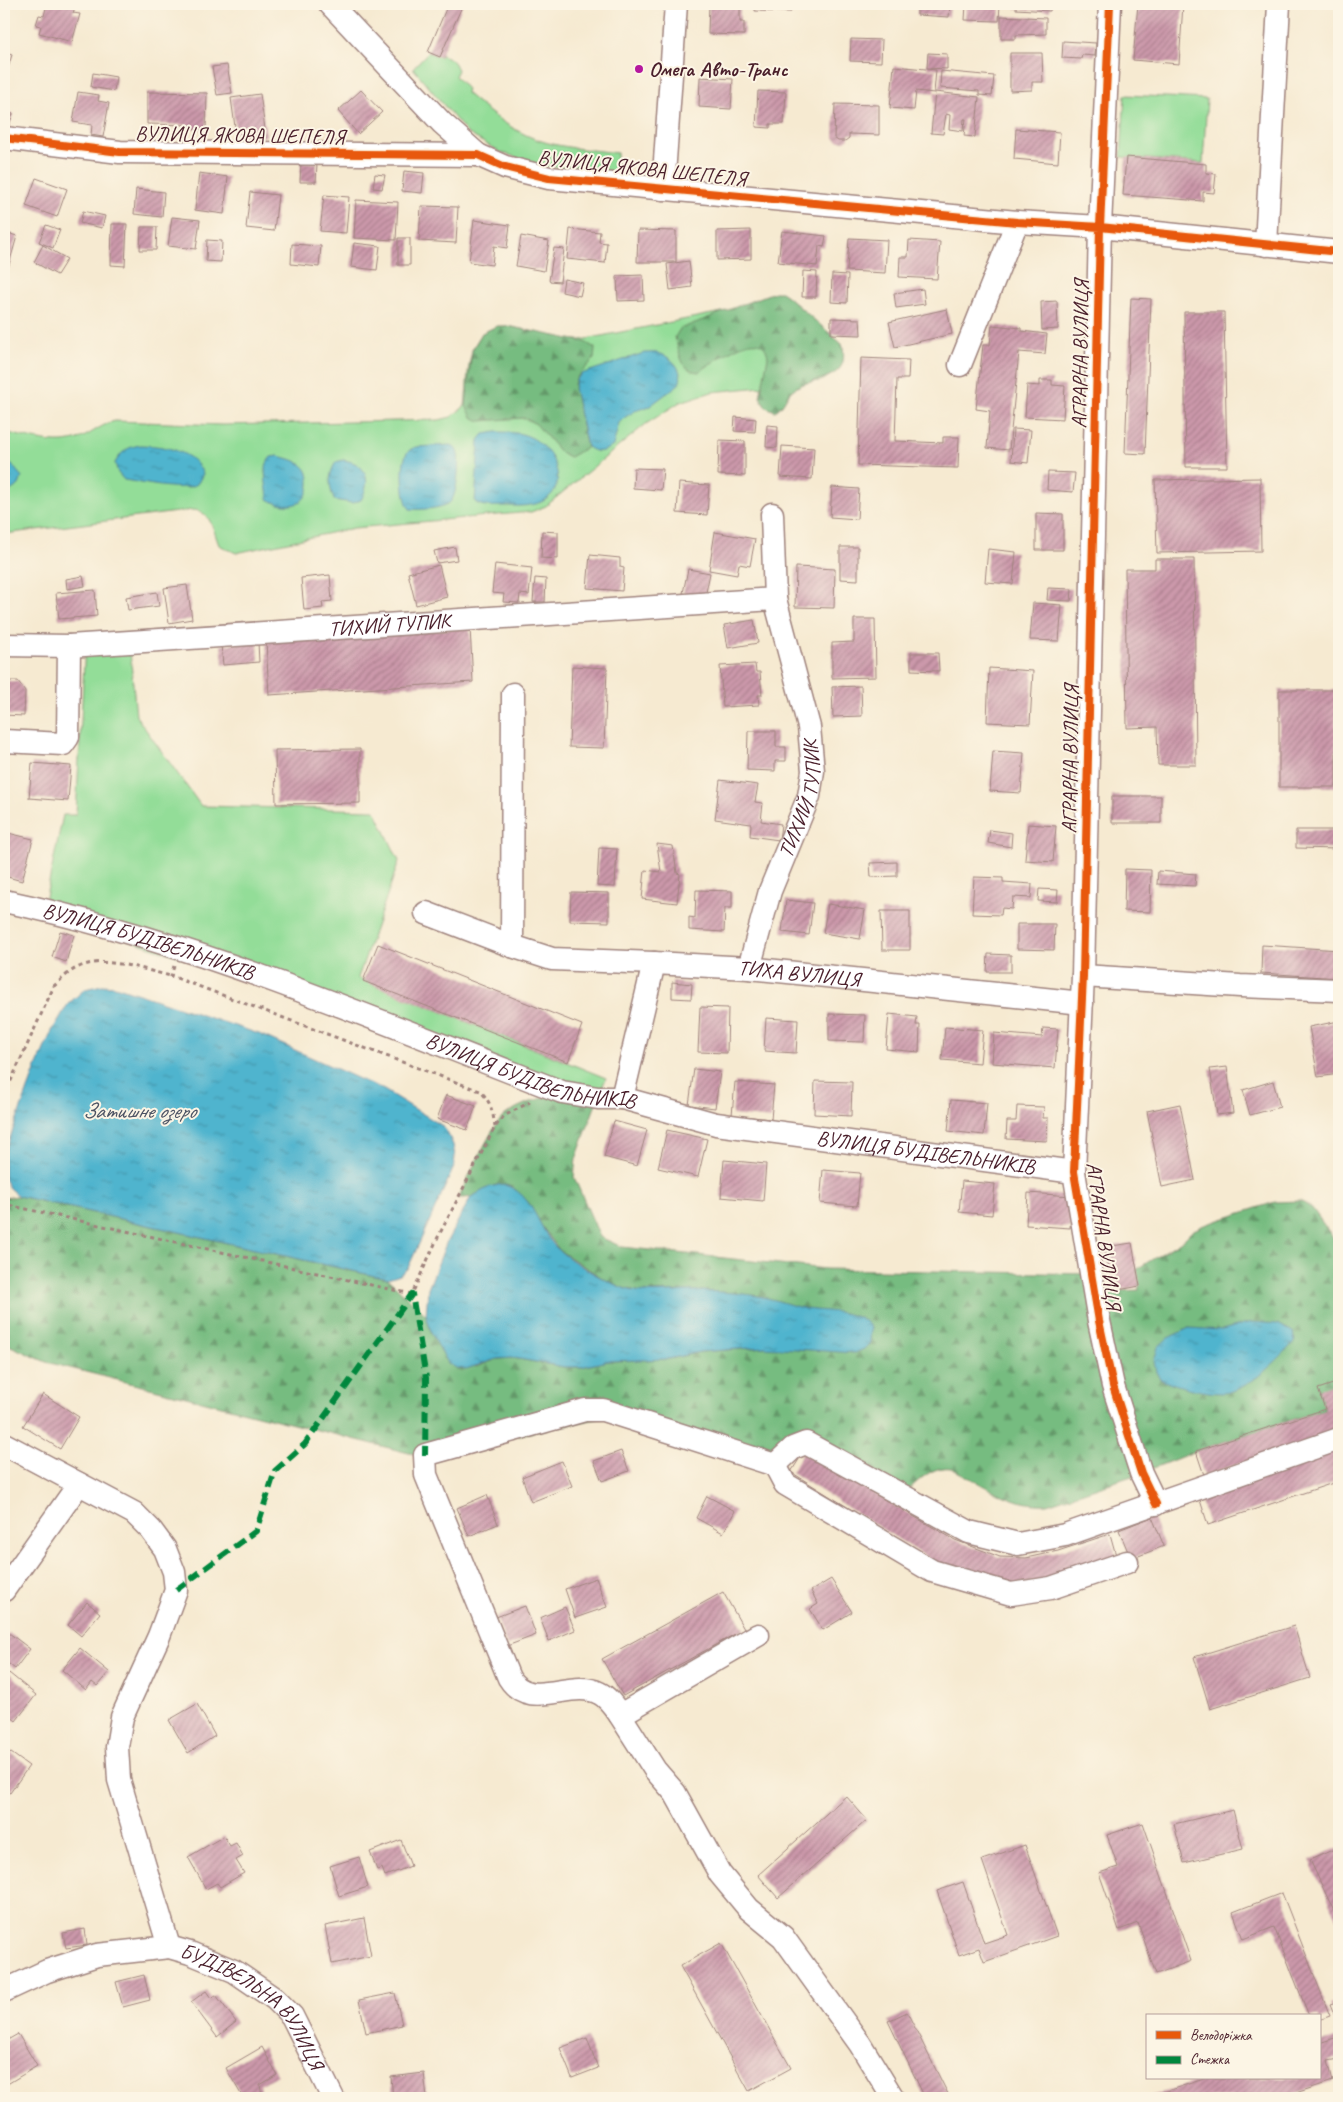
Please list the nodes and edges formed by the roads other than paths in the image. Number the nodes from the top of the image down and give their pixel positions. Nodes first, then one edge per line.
1 (330, 4) edge
2 (676, 4) edge
3 (1110, 4) edge
4 (1279, 4) edge
5 (4, 138) edge
6 (478, 155) junction
7 (663, 189) junction
8 (1017, 222) junction
9 (1100, 227) junction
10 (1266, 245) junction
11 (1339, 252) edge
12 (960, 365) dead end
13 (772, 514) dead end
14 (776, 599) junction
15 (4, 645) edge
16 (69, 646) junction
17 (513, 694) dead end
18 (4, 741) edge
19 (4, 901) edge
20 (426, 913) dead end
21 (512, 946) junction
22 (654, 963) junction
23 (749, 968) junction
24 (1083, 976) junction
25 (1339, 990) edge
26 (1082, 1003) junction
27 (622, 1098) junction
28 (1074, 1172) junction
29 (1339, 1439) edge
30 (4, 1444) edge
31 (775, 1465) junction
32 (79, 1484) junction
33 (1156, 1504) junction
34 (1127, 1562) dead end
35 (4, 1590) edge
36 (758, 1635) dead end
37 (620, 1715) junction
38 (169, 1947) junction
39 (4, 1991) edge
40 (333, 2098) edge
41 (893, 2098) edge

1 - 6 street
2 - 7 street
3 - 9 street, АГРАРНА ВУЛИЦЯ
4 - 10 street
5 - 6 street, ВУЛИЦЯ ЯКОВА ШЕПЕЛЯ
6 - 7 street, ВУЛИЦЯ ЯКОВА ШЕПЕЛЯ
7 - 8 street, ВУЛИЦЯ ЯКОВА ШЕПЕЛЯ
8 - 9 street, ВУЛИЦЯ ЯКОВА ШЕПЕЛЯ
8 - 12 street
9 - 10 street, ВУЛИЦЯ ЯКОВА ШЕПЕЛЯ
9 - 24 street, АГРАРНА ВУЛИЦЯ
10 - 11 street, ВУЛИЦЯ ЯКОВА ШЕПЕЛЯ
13 - 14 street, ТИХИЙ ТУПИК
14 - 16 street, ТИХИЙ ТУПИК
14 - 23 street, ТИХИЙ ТУПИК
15 - 16 street, ТИХИЙ ТУПИК
16 - 18 street
17 - 21 street
19 - 27 street, ВУЛИЦЯ БУДІВЕЛЬНИКІВ
20 - 21 street, ТИХА ВУЛИЦЯ
21 - 22 street, ТИХА ВУЛИЦЯ
22 - 23 street, ТИХА ВУЛИЦЯ
22 - 27 street
23 - 26 street, ТИХА ВУЛИЦЯ
24 - 25 street
24 - 26 street, АГРАРНА ВУЛИЦЯ
26 - 28 street, АГРАРНА ВУЛИЦЯ
27 - 28 street, ВУЛИЦЯ БУДІВЕЛЬНИКІВ
28 - 33 street, АГРАРНА ВУЛИЦЯ
29 - 33 street
30 - 32 street
31 - 33 street
31 - 34 street
31 - 37 street
32 - 35 street
32 - 38 street
36 - 37 street
37 - 41 street
38 - 39 street, БУДІВЕЛЬНА ВУЛИЦЯ
38 - 40 street, БУДІВЕЛЬНА ВУЛИЦЯ

